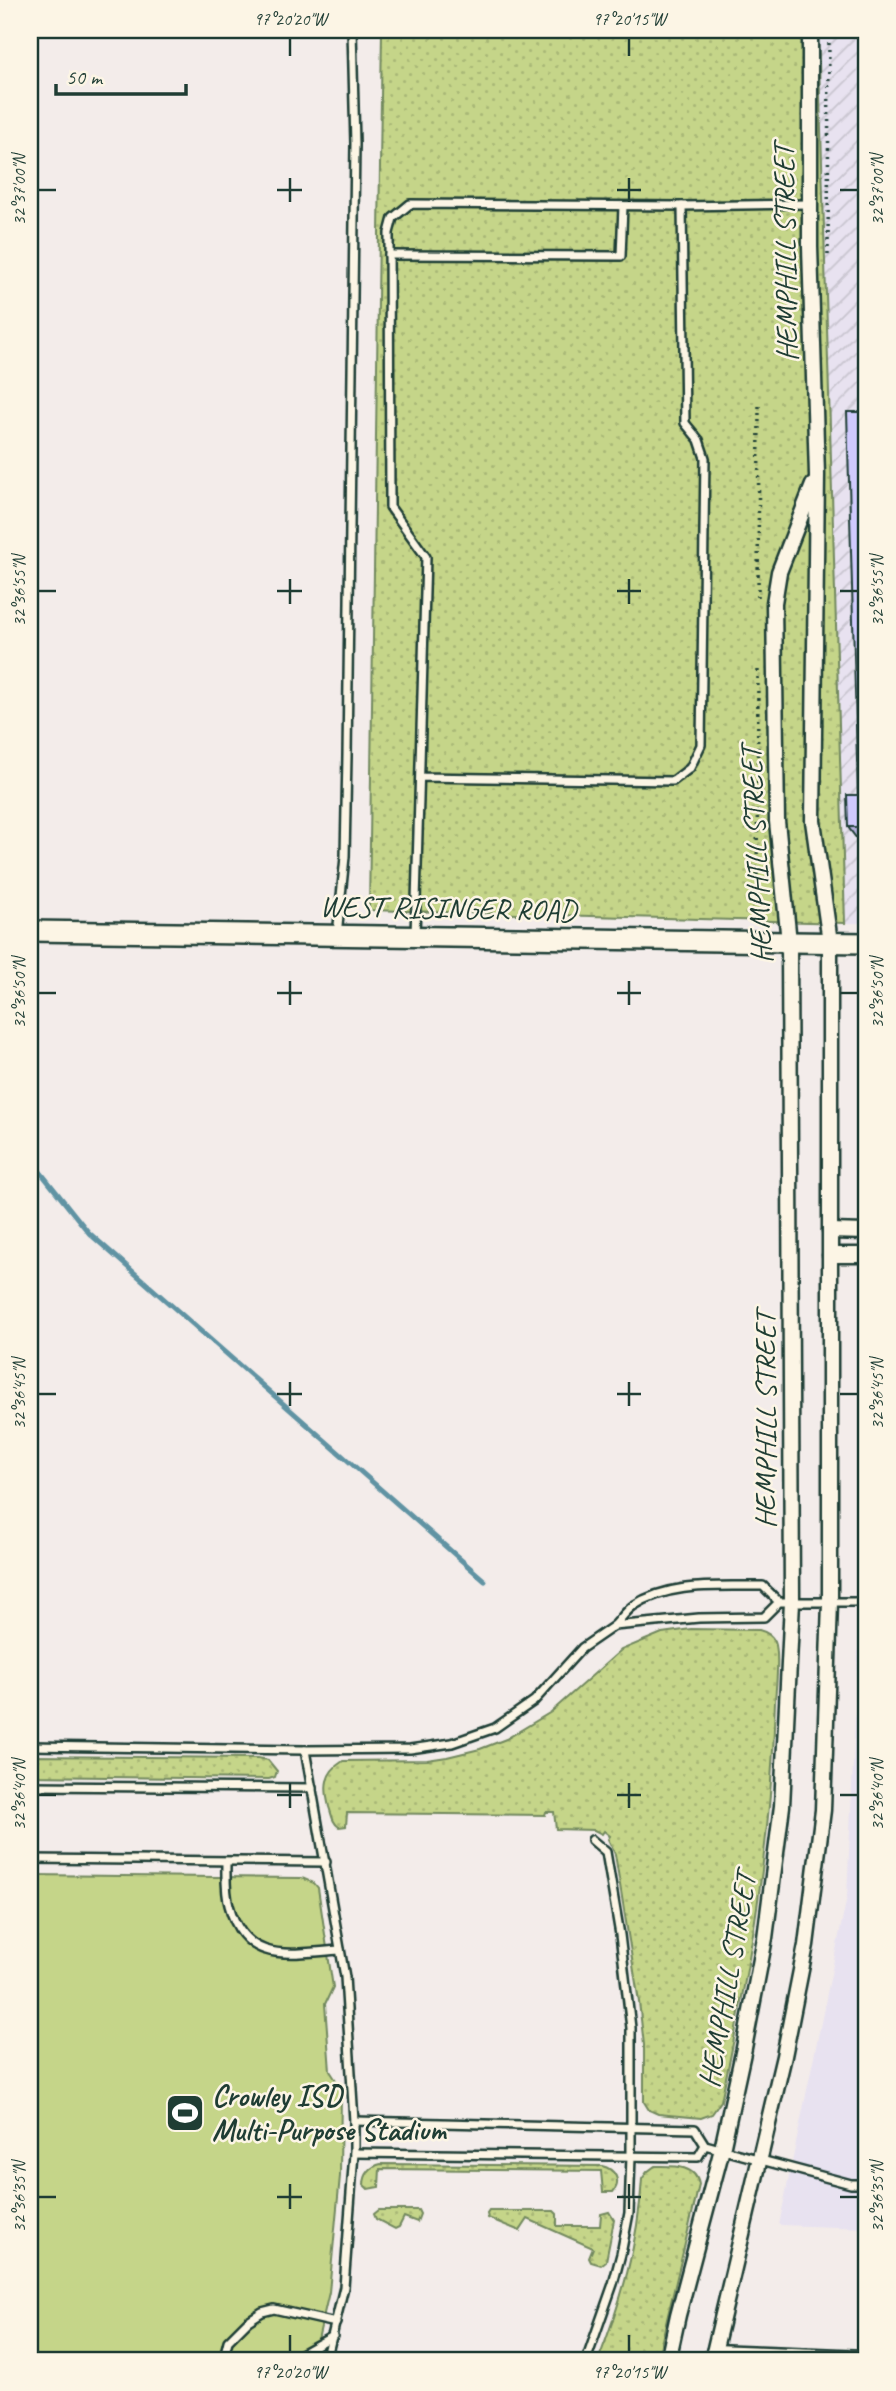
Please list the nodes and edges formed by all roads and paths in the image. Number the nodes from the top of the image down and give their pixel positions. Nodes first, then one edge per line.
1 (352, 30) edge
2 (810, 30) edge
3 (809, 204) junction
4 (623, 206) junction
5 (682, 206) junction
6 (389, 255) junction
7 (817, 475) junction
8 (420, 777) junction
9 (30, 931) edge
10 (337, 936) junction
11 (415, 937) junction
12 (789, 942) junction
13 (830, 942) junction
14 (866, 943) edge
15 (830, 1231) junction
16 (866, 1232) edge
17 (830, 1255) junction
18 (866, 1255) edge
19 (785, 1602) junction
20 (830, 1602) junction
21 (866, 1602) edge
22 (614, 1626) junction
23 (30, 1746) edge
24 (305, 1750) junction
25 (30, 1786) edge
26 (312, 1788) junction
27 (592, 1840) dead end
28 (30, 1859) edge
29 (226, 1862) junction
30 (326, 1862) junction
31 (340, 1950) junction
32 (354, 2121) junction
33 (630, 2126) junction
34 (705, 2145) junction
35 (722, 2149) junction
36 (354, 2153) junction
37 (631, 2156) junction
38 (762, 2158) junction
39 (866, 2184) edge
40 (336, 2323) junction
41 (333, 2336) junction
42 (713, 2356) edge
43 (866, 2358) edge
44 (850, 2359) edge
45 (223, 2361) edge
46 (288, 2361) edge
47 (326, 2361) edge
48 (586, 2361) edge
49 (668, 2361) edge

1 - 10 lane
2 - 3 street, HEMPHILL STREET
3 - 5 lane
3 - 7 street, HEMPHILL STREET
4 - 5 lane
4 - 6 lane
4 - 6 lane
5 - 8 lane
6 - 8 lane
7 - 12 street, HEMPHILL STREET
7 - 13 street, HEMPHILL STREET
8 - 11 lane
9 - 10 street, WEST RISINGER ROAD
10 - 11 street, WEST RISINGER ROAD
11 - 12 street, WEST RISINGER ROAD
12 - 13 street, WEST RISINGER ROAD
12 - 19 street, HEMPHILL STREET
13 - 14 street, WEST RISINGER ROAD
13 - 15 street, HEMPHILL STREET
15 - 16 street
15 - 17 street, HEMPHILL STREET
17 - 18 street
17 - 20 street, HEMPHILL STREET
19 - 20 lane
19 - 22 lane
19 - 22 lane
19 - 35 street, HEMPHILL STREET
20 - 21 lane
20 - 38 street, HEMPHILL STREET
22 - 24 lane
23 - 24 lane
24 - 26 lane
25 - 26 lane
26 - 30 lane
27 - 33 lane
28 - 29 lane
29 - 30 lane
29 - 31 lane
30 - 31 lane
31 - 32 lane
32 - 33 lane
32 - 36 lane
33 - 34 lane
33 - 37 lane
34 - 35 lane
34 - 37 lane
35 - 38 lane
35 - 49 street, HEMPHILL STREET
36 - 37 lane
36 - 40 lane
37 - 48 lane
38 - 39 lane
38 - 42 street, HEMPHILL STREET
40 - 41 lane
40 - 45 lane
41 - 46 lane
41 - 47 lane
42 - 44 street
43 - 44 street

